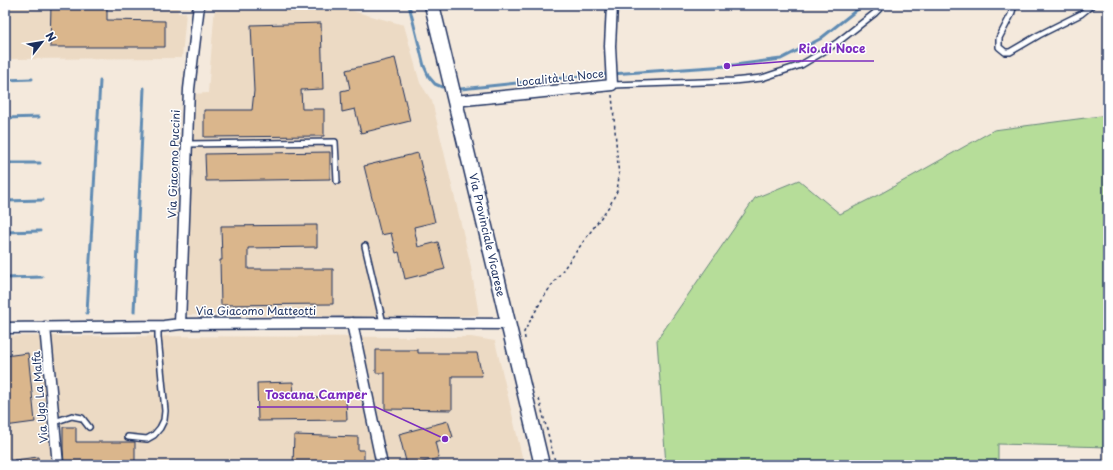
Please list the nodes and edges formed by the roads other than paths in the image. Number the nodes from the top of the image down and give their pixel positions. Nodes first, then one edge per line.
1 (198, 5) edge
2 (432, 5) edge
3 (612, 5) edge
4 (883, 5) edge
5 (1014, 5) edge
6 (1092, 5) edge
7 (611, 78) junction
8 (455, 102) junction
9 (187, 144) junction
10 (337, 181) dead end
11 (364, 246) dead end
12 (352, 323) junction
13 (383, 323) junction
14 (180, 324) junction
15 (508, 324) junction
16 (164, 326) junction
17 (45, 327) junction
18 (5, 328) edge
19 (54, 422) junction
20 (89, 427) dead end
21 (128, 437) dead end
22 (58, 465) edge
23 (382, 465) edge
24 (542, 465) edge

1 - 9 street, Via Giacomo Puccini
2 - 8 main road, Via Provinciale Vicarese
3 - 7 street, Località La Noce
4 - 7 lane
5 - 6 lane
7 - 8 street, Località La Noce
8 - 15 main road, Via Provinciale Vicarese
9 - 10 lane
9 - 14 street, Via Giacomo Puccini
11 - 13 lane
12 - 13 street, Via Giacomo Matteotti
12 - 14 street, Via Giacomo Matteotti
12 - 23 street
13 - 15 street, Via Giacomo Matteotti
14 - 16 street, Via Giacomo Matteotti
15 - 24 main road, Via Provinciale Vicarese
16 - 17 street, Via Giacomo Matteotti
16 - 21 lane
17 - 18 street, Via Giacomo Matteotti
17 - 19 street, Via Ugo La Malfa
19 - 20 lane
19 - 22 street, Via Ugo La Malfa

